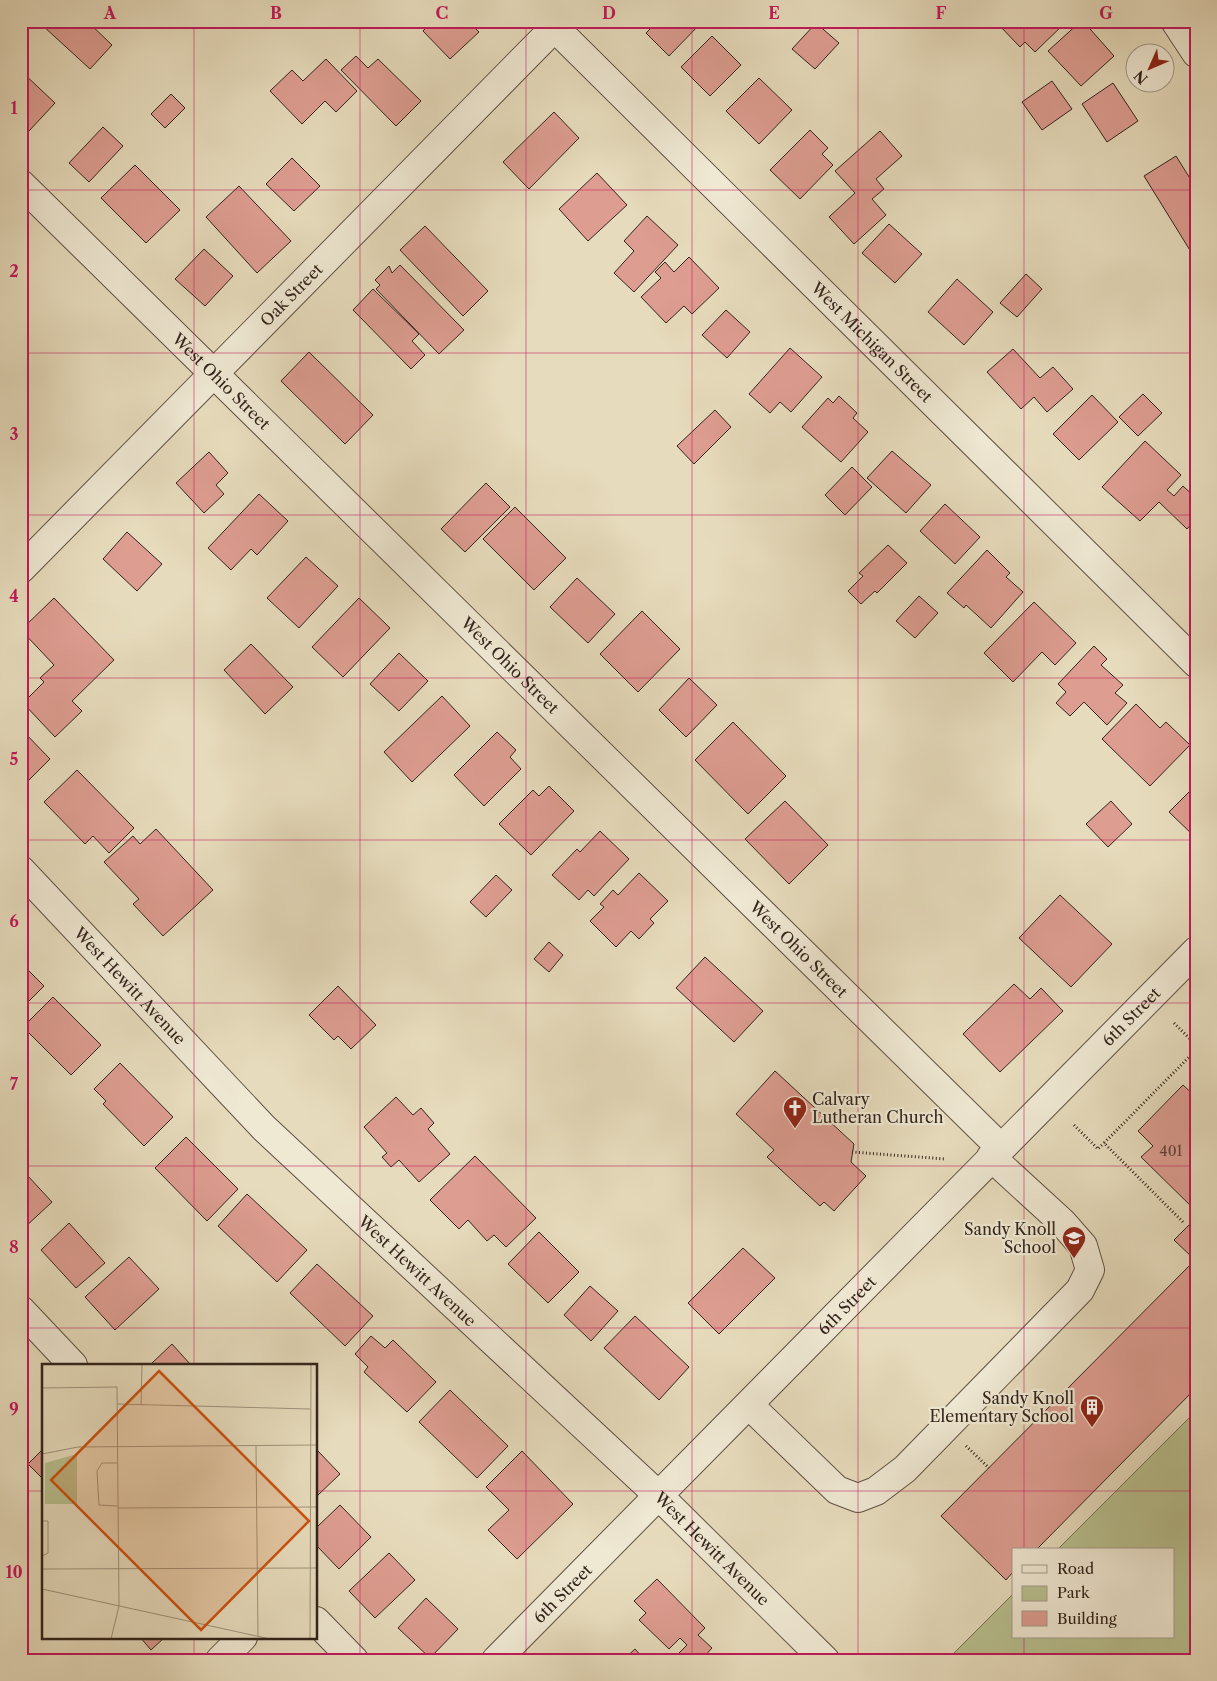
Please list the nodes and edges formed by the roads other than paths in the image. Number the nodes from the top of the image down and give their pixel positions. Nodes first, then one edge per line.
1 (1175, 21) edge
2 (555, 23) edge
3 (1196, 54) edge
4 (21, 184) edge
5 (213, 373) junction
6 (21, 569) edge
7 (1196, 662) edge
8 (21, 870) edge
9 (1196, 950) edge
10 (995, 1152) junction
11 (21, 1310) edge
12 (72, 1364) edge
13 (749, 1405) junction
14 (659, 1496) junction
15 (318, 1623) edge
16 (242, 1638) edge
17 (220, 1660) edge
18 (354, 1660) edge
19 (496, 1660) edge
20 (825, 1660) edge

1 - 3 street
2 - 5 street, Oak Street
2 - 7 street, West Michigan Street
4 - 5 street, West Ohio Street
5 - 6 street, Oak Street
5 - 10 street, West Ohio Street
8 - 14 street, West Hewitt Avenue
9 - 10 street, 6th Street
10 - 13 street, 6th Street
10 - 13 street, West Ohio Street
11 - 12 street
13 - 14 street, 6th Street
14 - 19 street, 6th Street
14 - 20 street, West Hewitt Avenue
15 - 18 street
16 - 17 street

